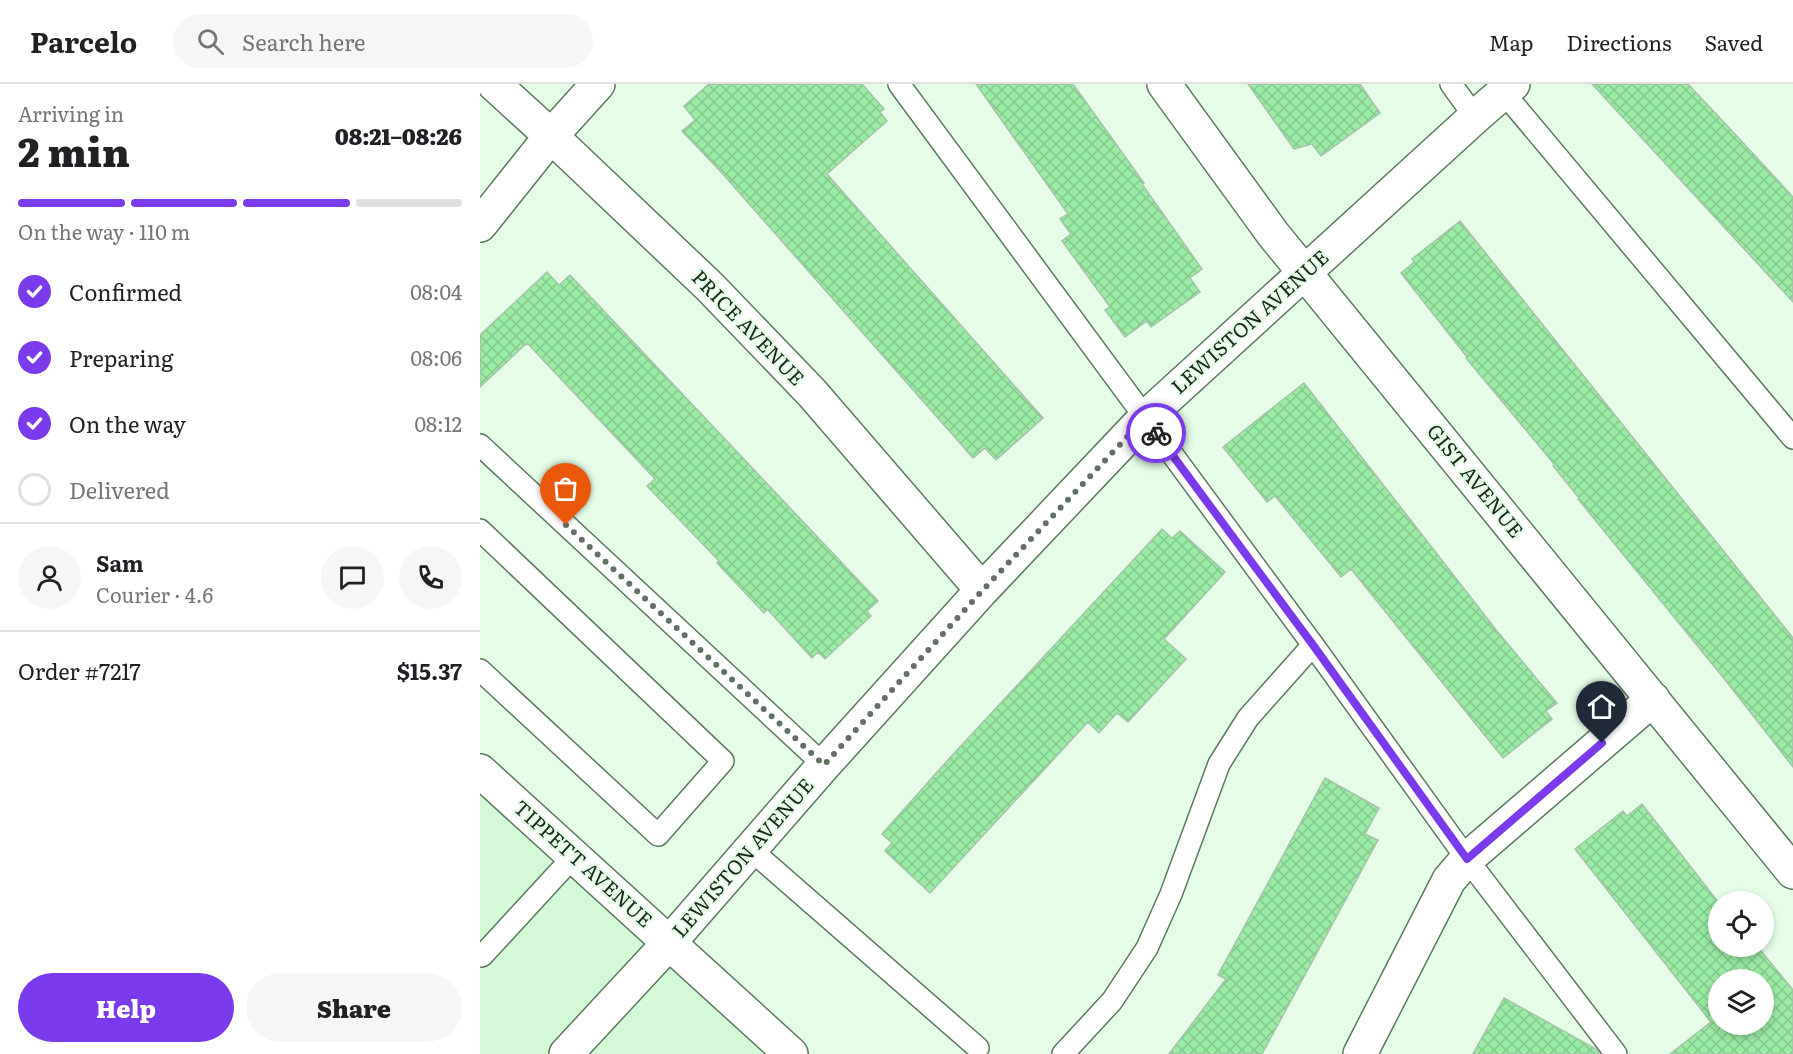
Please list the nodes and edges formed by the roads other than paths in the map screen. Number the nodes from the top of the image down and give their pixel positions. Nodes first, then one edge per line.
1 (494, 84) edge
2 (598, 84) edge
3 (899, 84) edge
4 (1164, 84) edge
5 (1451, 84) edge
6 (1509, 88) edge
7 (1474, 117) junction
8 (552, 136) junction
9 (480, 225) edge
10 (1304, 273) junction
11 (1145, 418) junction
12 (1793, 438) edge
13 (480, 445) edge
14 (480, 530) edge
15 (982, 591) junction
16 (1313, 645) junction
17 (480, 670) edge
18 (1653, 699) junction
19 (824, 765) junction
20 (480, 771) edge
21 (750, 849) junction
22 (574, 856) junction
23 (1467, 859) junction
24 (1793, 872) edge
25 (669, 943) junction
26 (481, 957) edge
27 (978, 1048) dead end
28 (566, 1054) edge
29 (791, 1054) edge
30 (1063, 1054) edge
31 (1360, 1054) edge
32 (1616, 1054) edge

1 - 8 street, PRICE AVENUE
2 - 8 street
3 - 11 lane
4 - 10 street, GIST AVENUE
5 - 7 lane
6 - 7 street, LEWISTON AVENUE
6 - 12 lane
7 - 10 street, LEWISTON AVENUE
8 - 9 street
8 - 15 street, PRICE AVENUE
10 - 11 street, LEWISTON AVENUE
10 - 18 street, GIST AVENUE
11 - 15 street, LEWISTON AVENUE
11 - 16 lane
13 - 19 lane
14 - 17 lane
15 - 19 street, LEWISTON AVENUE
16 - 23 lane
16 - 30 lane
18 - 23 street
18 - 24 street, GIST AVENUE
19 - 21 street, LEWISTON AVENUE
20 - 22 street, TIPPETT AVENUE
21 - 25 street, LEWISTON AVENUE
21 - 27 lane
22 - 25 street, TIPPETT AVENUE
22 - 26 lane
23 - 31 street
23 - 32 lane
25 - 28 street, LEWISTON AVENUE
25 - 29 street, TIPPETT AVENUE

